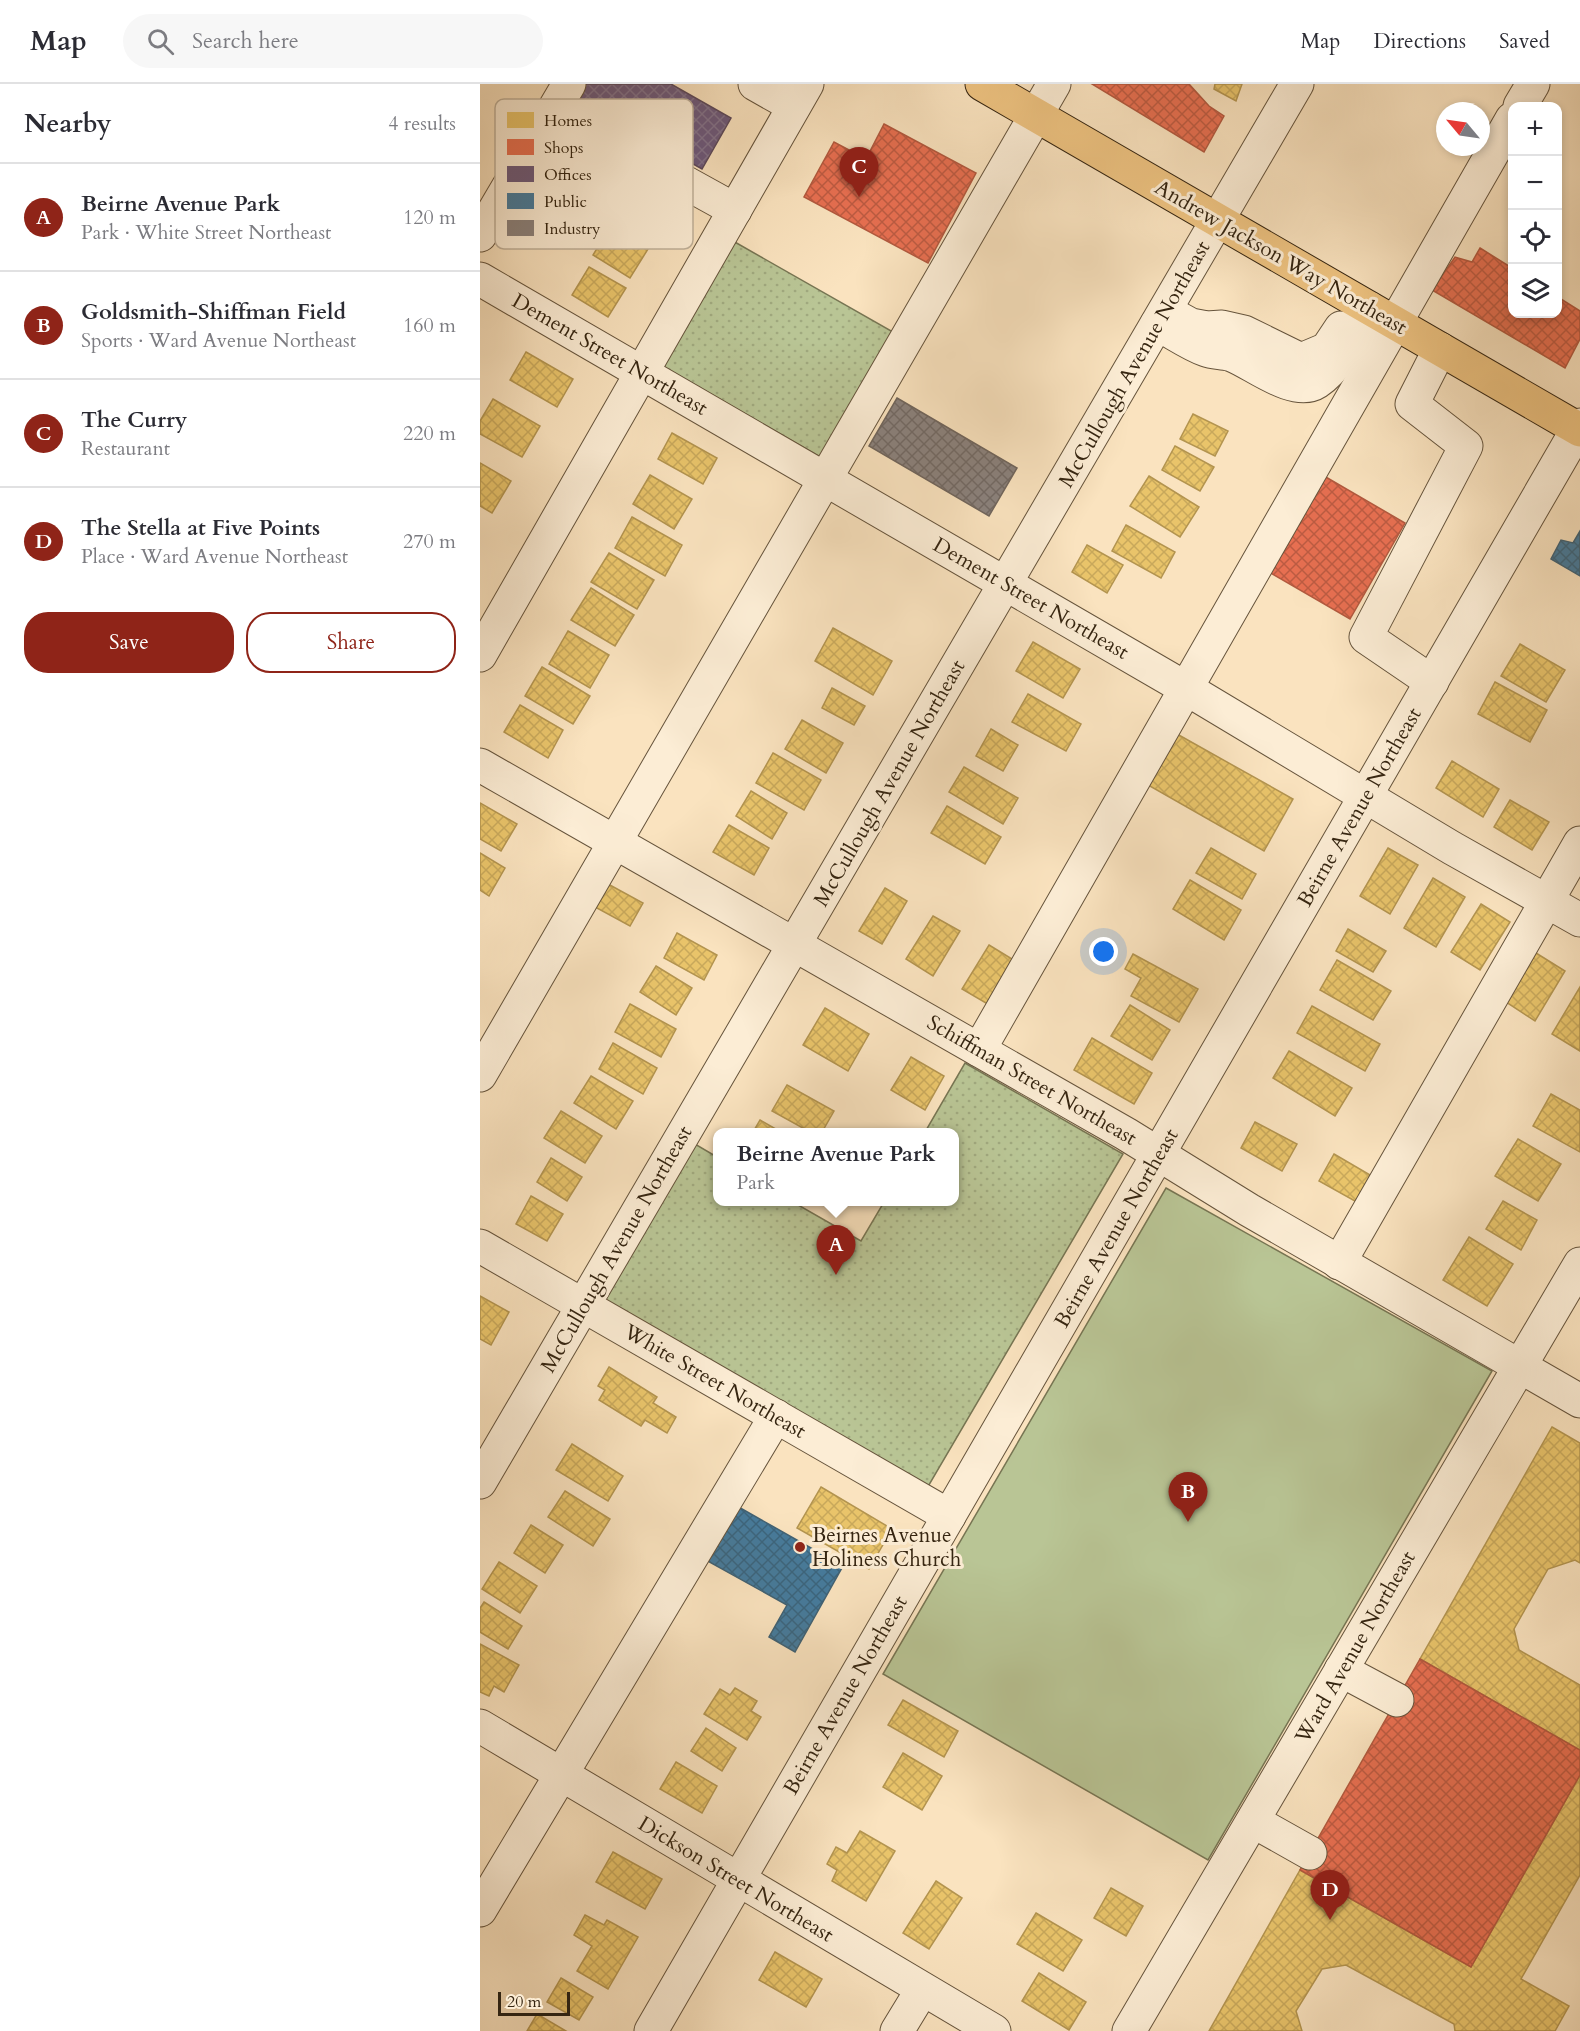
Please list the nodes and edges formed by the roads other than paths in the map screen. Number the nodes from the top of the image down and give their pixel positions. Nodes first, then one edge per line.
1 (982, 84) edge
2 (1054, 84) edge
3 (1297, 84) edge
4 (1533, 84) edge
5 (759, 85) edge
6 (800, 95) edge
7 (1522, 102) edge
8 (1036, 115) junction
9 (1508, 125) edge
10 (693, 183) edge
11 (495, 210) edge
12 (735, 210) junction
13 (1218, 220) junction
14 (480, 235) edge
15 (480, 279) edge
16 (1374, 311) junction
17 (1161, 317) junction
18 (1440, 349) junction
19 (642, 373) junction
20 (1579, 428) edge
21 (826, 479) junction
22 (1005, 584) junction
23 (480, 655) edge
24 (1432, 682) junction
25 (1187, 689) junction
26 (480, 765) edge
27 (1366, 796) junction
28 (614, 840) junction
29 (1580, 843) edge
30 (1547, 901) junction
31 (1580, 920) edge
32 (795, 944) junction
33 (979, 1050) junction
34 (480, 1075) edge
35 (1158, 1154) junction
36 (480, 1246) edge
37 (1339, 1263) junction
38 (1580, 1264) edge
39 (583, 1306) junction
40 (1520, 1366) junction
41 (1580, 1401) edge
42 (776, 1416) junction
43 (480, 1482) edge
44 (949, 1516) junction
45 (1341, 1670) junction
46 (1397, 1700) dead end
47 (480, 1726) edge
48 (561, 1775) junction
49 (1253, 1821) junction
50 (1310, 1853) dead end
51 (739, 1880) junction
52 (480, 1910) edge
53 (922, 1990) junction
54 (651, 2031) edge
55 (897, 2031) edge
56 (994, 2031) edge
57 (1129, 2031) edge

1 - 8 main road, Andrew Jackson Way Northeast
2 - 8 street
3 - 13 street, McCullough Avenue Northeast
4 - 7 street
5 - 6 street
6 - 12 street
8 - 13 main road, Andrew Jackson Way Northeast
8 - 21 street
9 - 16 street
10 - 12 street
11 - 14 street
12 - 19 street
13 - 16 main road, Andrew Jackson Way Northeast
13 - 17 street, McCullough Avenue Northeast
15 - 19 street, Dement Street Northeast
16 - 17 street
16 - 18 main road, Andrew Jackson Way Northeast
16 - 25 street
17 - 22 street, McCullough Avenue Northeast
18 - 20 main road, Andrew Jackson Way Northeast
18 - 24 street
19 - 21 street, Dement Street Northeast
19 - 23 street
20 - 24 street, Beirne Avenue Northeast
21 - 22 street, Dement Street Northeast
21 - 28 street
22 - 25 street, Dement Street Northeast
22 - 32 street, McCullough Avenue Northeast
24 - 27 street, Beirne Avenue Northeast
25 - 27 street, Dement Street Northeast
25 - 33 street
26 - 28 street, Schiffman Street Northeast
27 - 30 street, Dement Street Northeast
27 - 35 street, Beirne Avenue Northeast
28 - 32 street, Schiffman Street Northeast
28 - 34 street
29 - 30 street
30 - 31 street, Dement Street Northeast
30 - 37 street
32 - 33 street, Schiffman Street Northeast
32 - 39 street, McCullough Avenue Northeast
33 - 35 street, Schiffman Street Northeast
35 - 37 street, Schiffman Street Northeast
35 - 44 street, Beirne Avenue Northeast
36 - 39 street, White Street Northeast
37 - 40 street, Schiffman Street Northeast
38 - 40 street, Ward Avenue Northeast
39 - 42 street, White Street Northeast
39 - 43 street, McCullough Avenue Northeast
40 - 41 street, Schiffman Street Northeast
40 - 45 street, Ward Avenue Northeast
42 - 44 street, White Street Northeast
42 - 48 street
44 - 51 street, Beirne Avenue Northeast
45 - 46 street
45 - 49 street, Ward Avenue Northeast
47 - 48 street, Dickson Street Northeast
48 - 51 street, Dickson Street Northeast
48 - 52 street
49 - 50 street
49 - 57 street, Ward Avenue Northeast
51 - 53 street, Dickson Street Northeast
51 - 54 street, Beirne Avenue Northeast
53 - 55 street
53 - 56 street, Dickson Street Northeast

